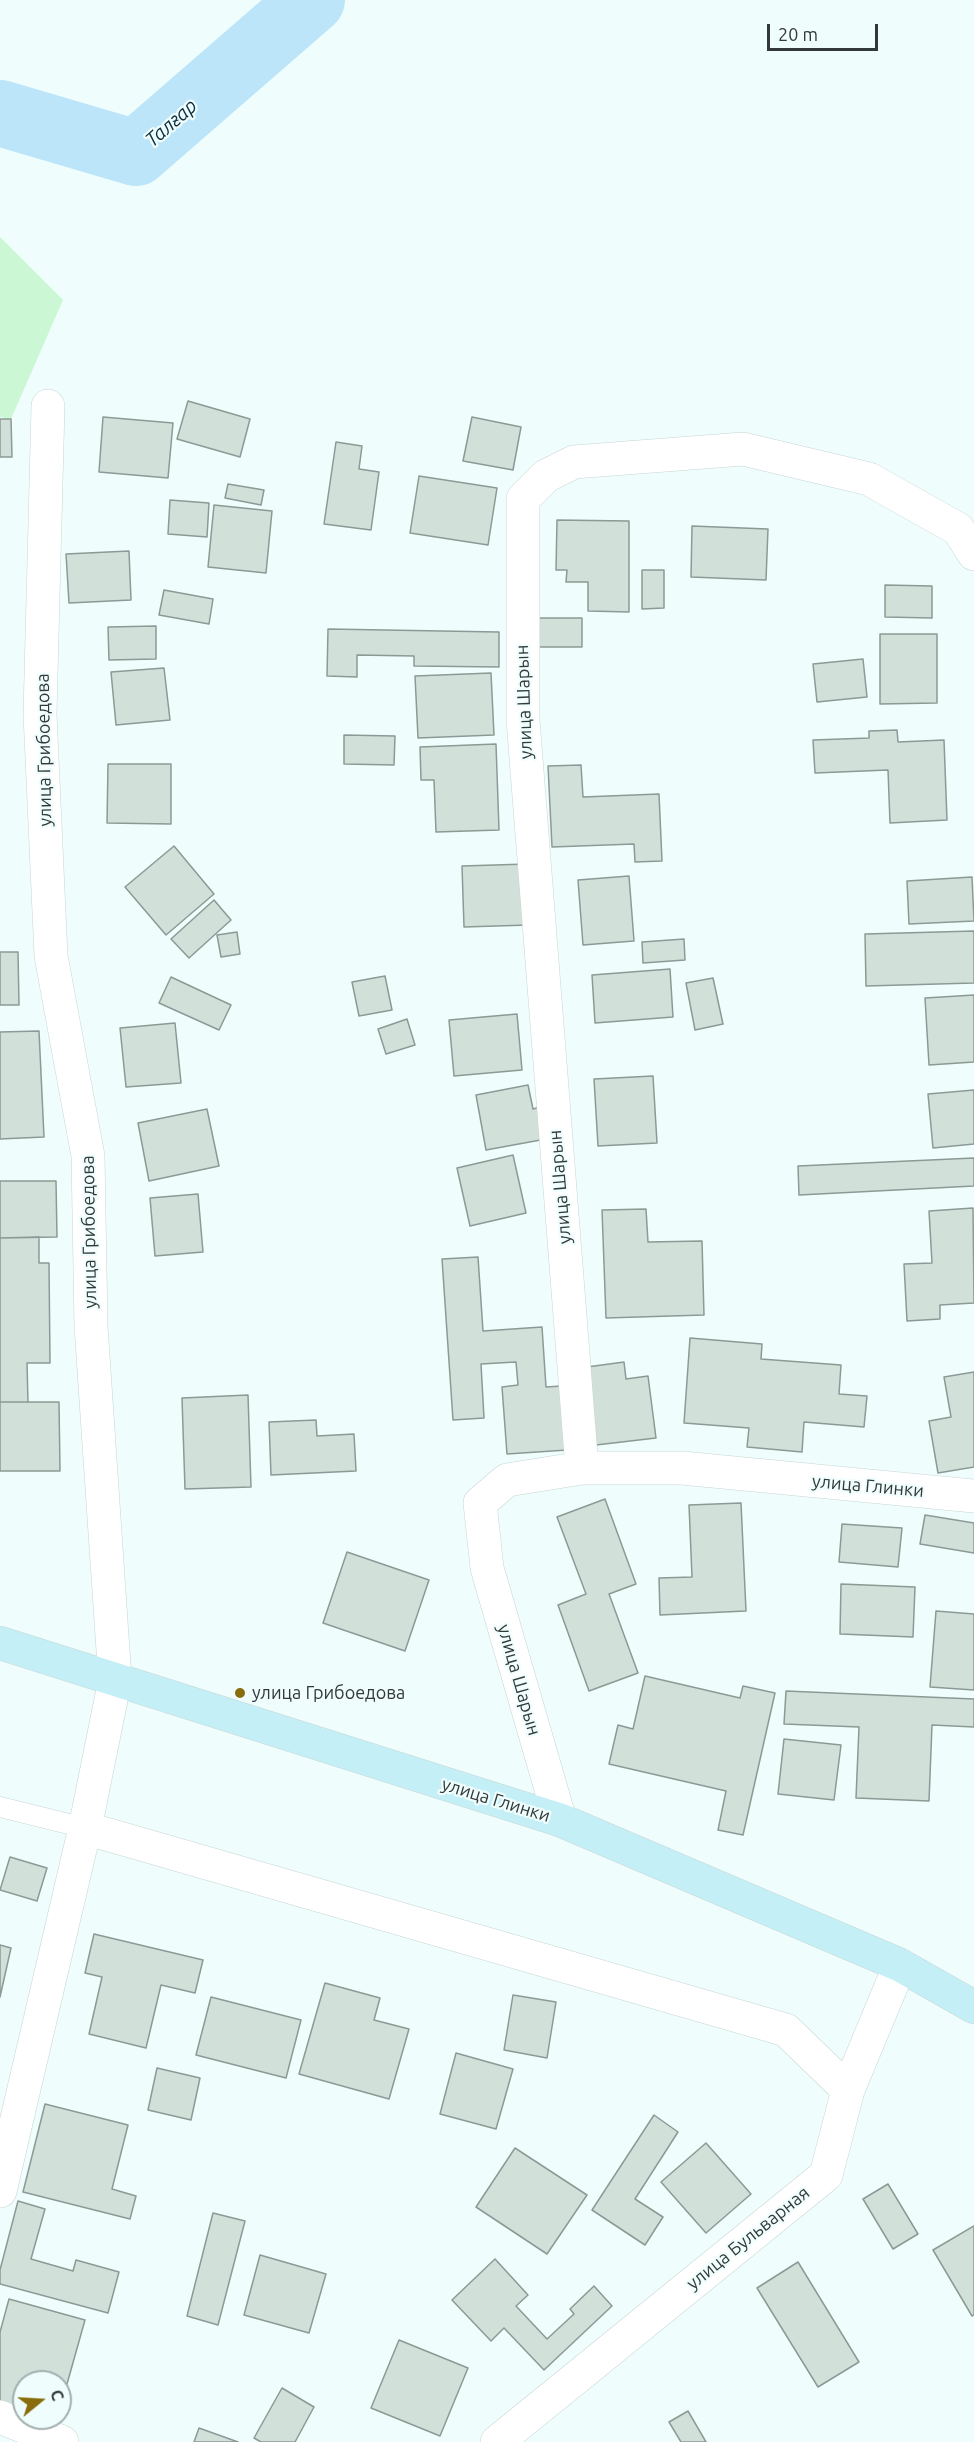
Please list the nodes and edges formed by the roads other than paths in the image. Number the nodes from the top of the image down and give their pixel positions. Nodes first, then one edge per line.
1 (48, 406) dead end
2 (974, 554) edge
3 (582, 1468) junction
4 (974, 1496) edge
5 (0, 1643) edge
6 (115, 1680) junction
7 (0, 1807) edge
8 (560, 1820) junction
9 (85, 1828) junction
10 (900, 1965) junction
11 (973, 2004) edge
12 (848, 2090) junction
13 (0, 2192) edge
14 (0, 2417) edge
15 (62, 2442) edge
16 (498, 2442) edge

1 - 6 street, улица Грибоедова
2 - 3 street, улица Шарын
3 - 4 street, улица Глинки
3 - 8 street, улица Шарын
5 - 6 main road, улица Глинки
6 - 8 main road, улица Глинки
6 - 9 street, улица Грибоедова
7 - 9 lane
8 - 10 main road, улица Глинки
9 - 12 street
9 - 13 street, улица Грибоедова
10 - 11 main road, улица Глинки
10 - 12 street, улица Бульварная
12 - 16 street, улица Бульварная
14 - 15 street

